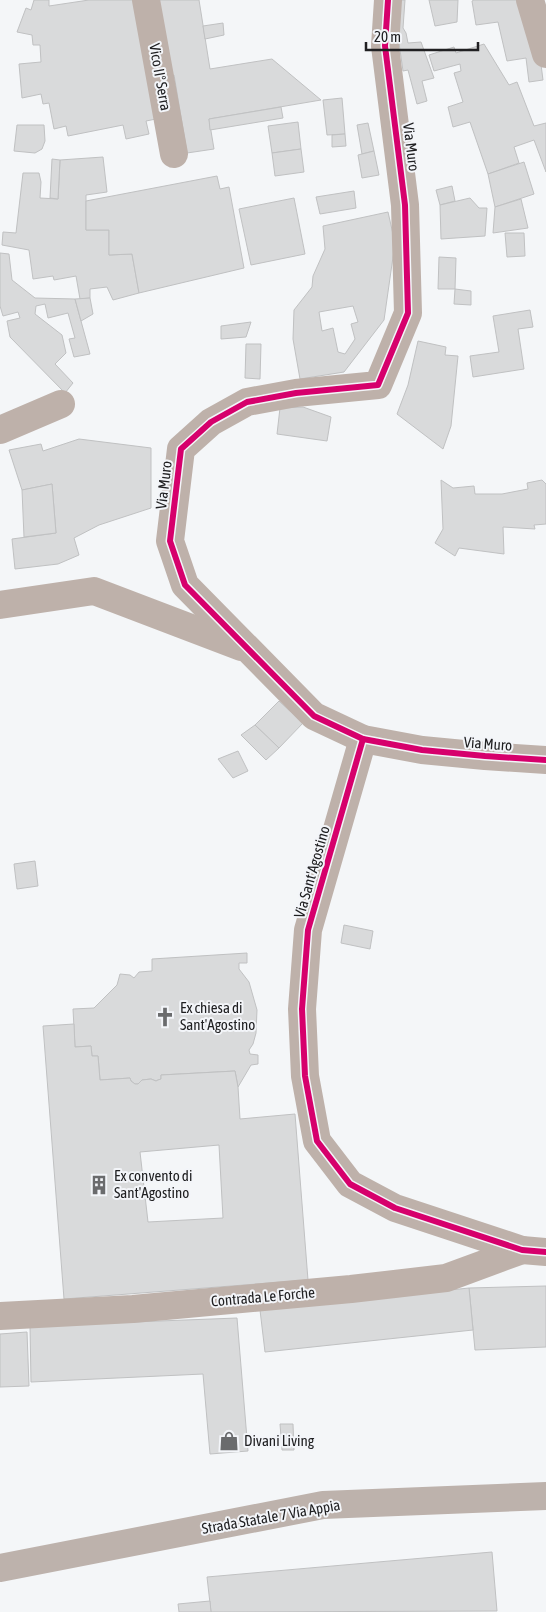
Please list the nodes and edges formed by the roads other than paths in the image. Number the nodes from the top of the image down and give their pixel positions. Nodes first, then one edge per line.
1 (146, 0) edge
2 (388, 0) edge
3 (530, 0) edge
4 (546, 54) edge
5 (174, 154) dead end
6 (61, 404) dead end
7 (0, 430) edge
8 (0, 604) edge
9 (249, 650) junction
10 (363, 739) junction
11 (546, 760) edge
12 (534, 1251) edge
13 (0, 1316) edge
14 (546, 1496) edge
15 (0, 1568) edge

1 - 5 street, Vico II° Serra
2 - 9 street, Via Muro
3 - 4 street
6 - 7 street
8 - 9 street
9 - 10 street, Via Muro
10 - 11 street, Via Muro
10 - 12 street, Via Sant'Agostino
12 - 13 street, Contrada Le Forche
14 - 15 main road, Strada Statale 7 Via Appia

